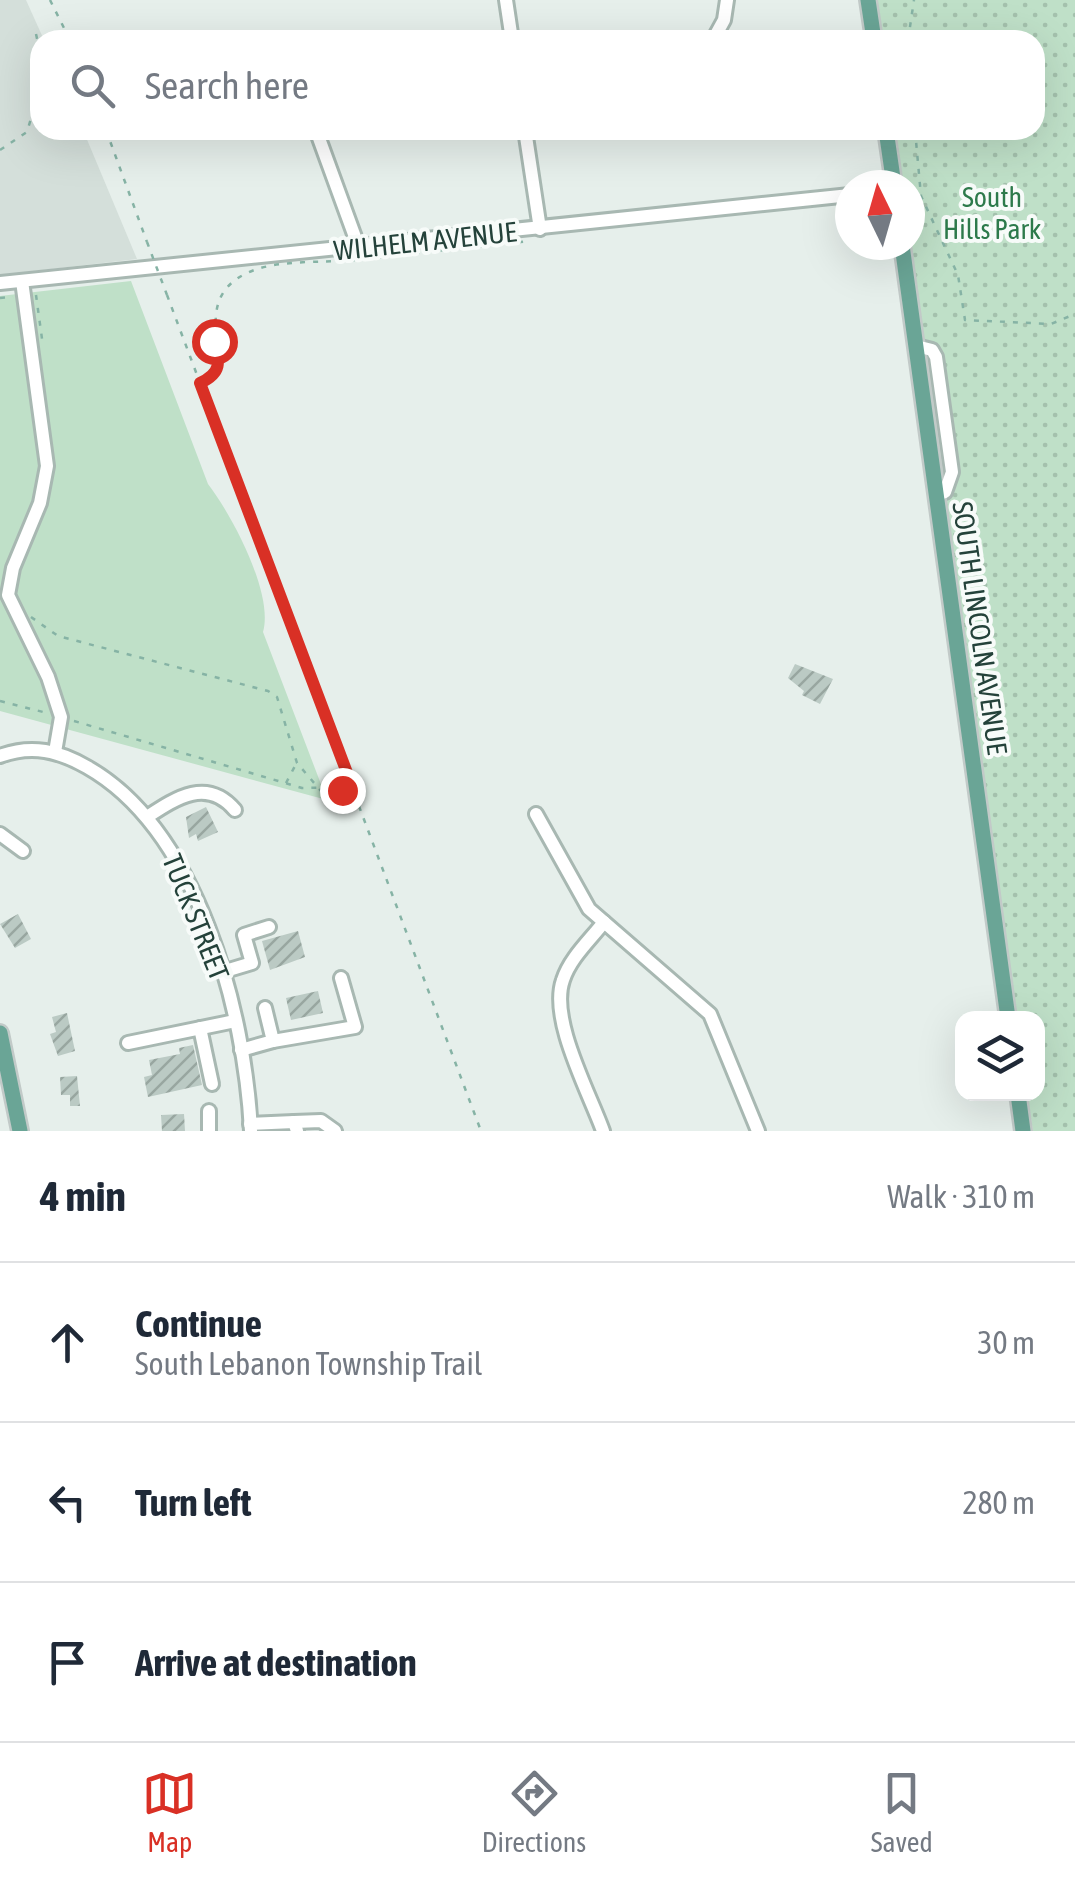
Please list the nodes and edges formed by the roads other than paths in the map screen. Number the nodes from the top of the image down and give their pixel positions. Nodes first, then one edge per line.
1 (506, 0) edge
2 (726, 0) edge
3 (868, 0) edge
4 (510, 30) edge
5 (718, 30) edge
6 (872, 30) edge
7 (320, 140) edge
8 (527, 140) edge
9 (887, 140) edge
10 (892, 170) edge
11 (835, 197) edge
12 (538, 234) junction
13 (359, 248) junction
14 (904, 260) edge
15 (22, 281) junction
16 (0, 284) edge
17 (55, 752) junction
18 (0, 756) edge
19 (234, 810) dead end
20 (536, 814) dead end
21 (148, 817) junction
22 (0, 834) edge
23 (22, 851) dead end
24 (604, 922) junction
25 (270, 927) dead end
26 (222, 972) junction
27 (341, 978) dead end
28 (265, 1008) dead end
29 (1007, 1011) edge
30 (235, 1021) junction
31 (200, 1028) junction
32 (0, 1034) edge
33 (274, 1041) junction
34 (128, 1043) dead end
35 (241, 1050) junction
36 (212, 1084) dead end
37 (1019, 1101) edge
38 (209, 1111) dead end
39 (296, 1126) edge
40 (251, 1128) edge
41 (20, 1131) edge
42 (210, 1131) edge
43 (335, 1131) edge
44 (603, 1131) edge
45 (758, 1131) edge
46 (1024, 1131) edge

1 - 4 street
2 - 5 street
3 - 6 main road
7 - 13 street
8 - 12 street
9 - 10 main road
11 - 12 street, WILHELM AVENUE
12 - 13 street, WILHELM AVENUE
13 - 15 street, WILHELM AVENUE
14 - 29 main road, SOUTH LINCOLN AVENUE
15 - 16 street, WILHELM AVENUE
15 - 17 street
17 - 18 street
17 - 21 street, TUCK STREET
19 - 21 street
20 - 24 street
21 - 26 street, TUCK STREET
22 - 23 street
24 - 44 street
24 - 45 street
25 - 26 street
26 - 30 street, TUCK STREET
27 - 33 street
28 - 33 street
30 - 31 street
30 - 35 street, TUCK STREET
31 - 34 street
31 - 36 street
32 - 41 main road
33 - 35 street
35 - 40 street, TUCK STREET
37 - 46 main road
38 - 42 street
39 - 40 street
39 - 43 street

